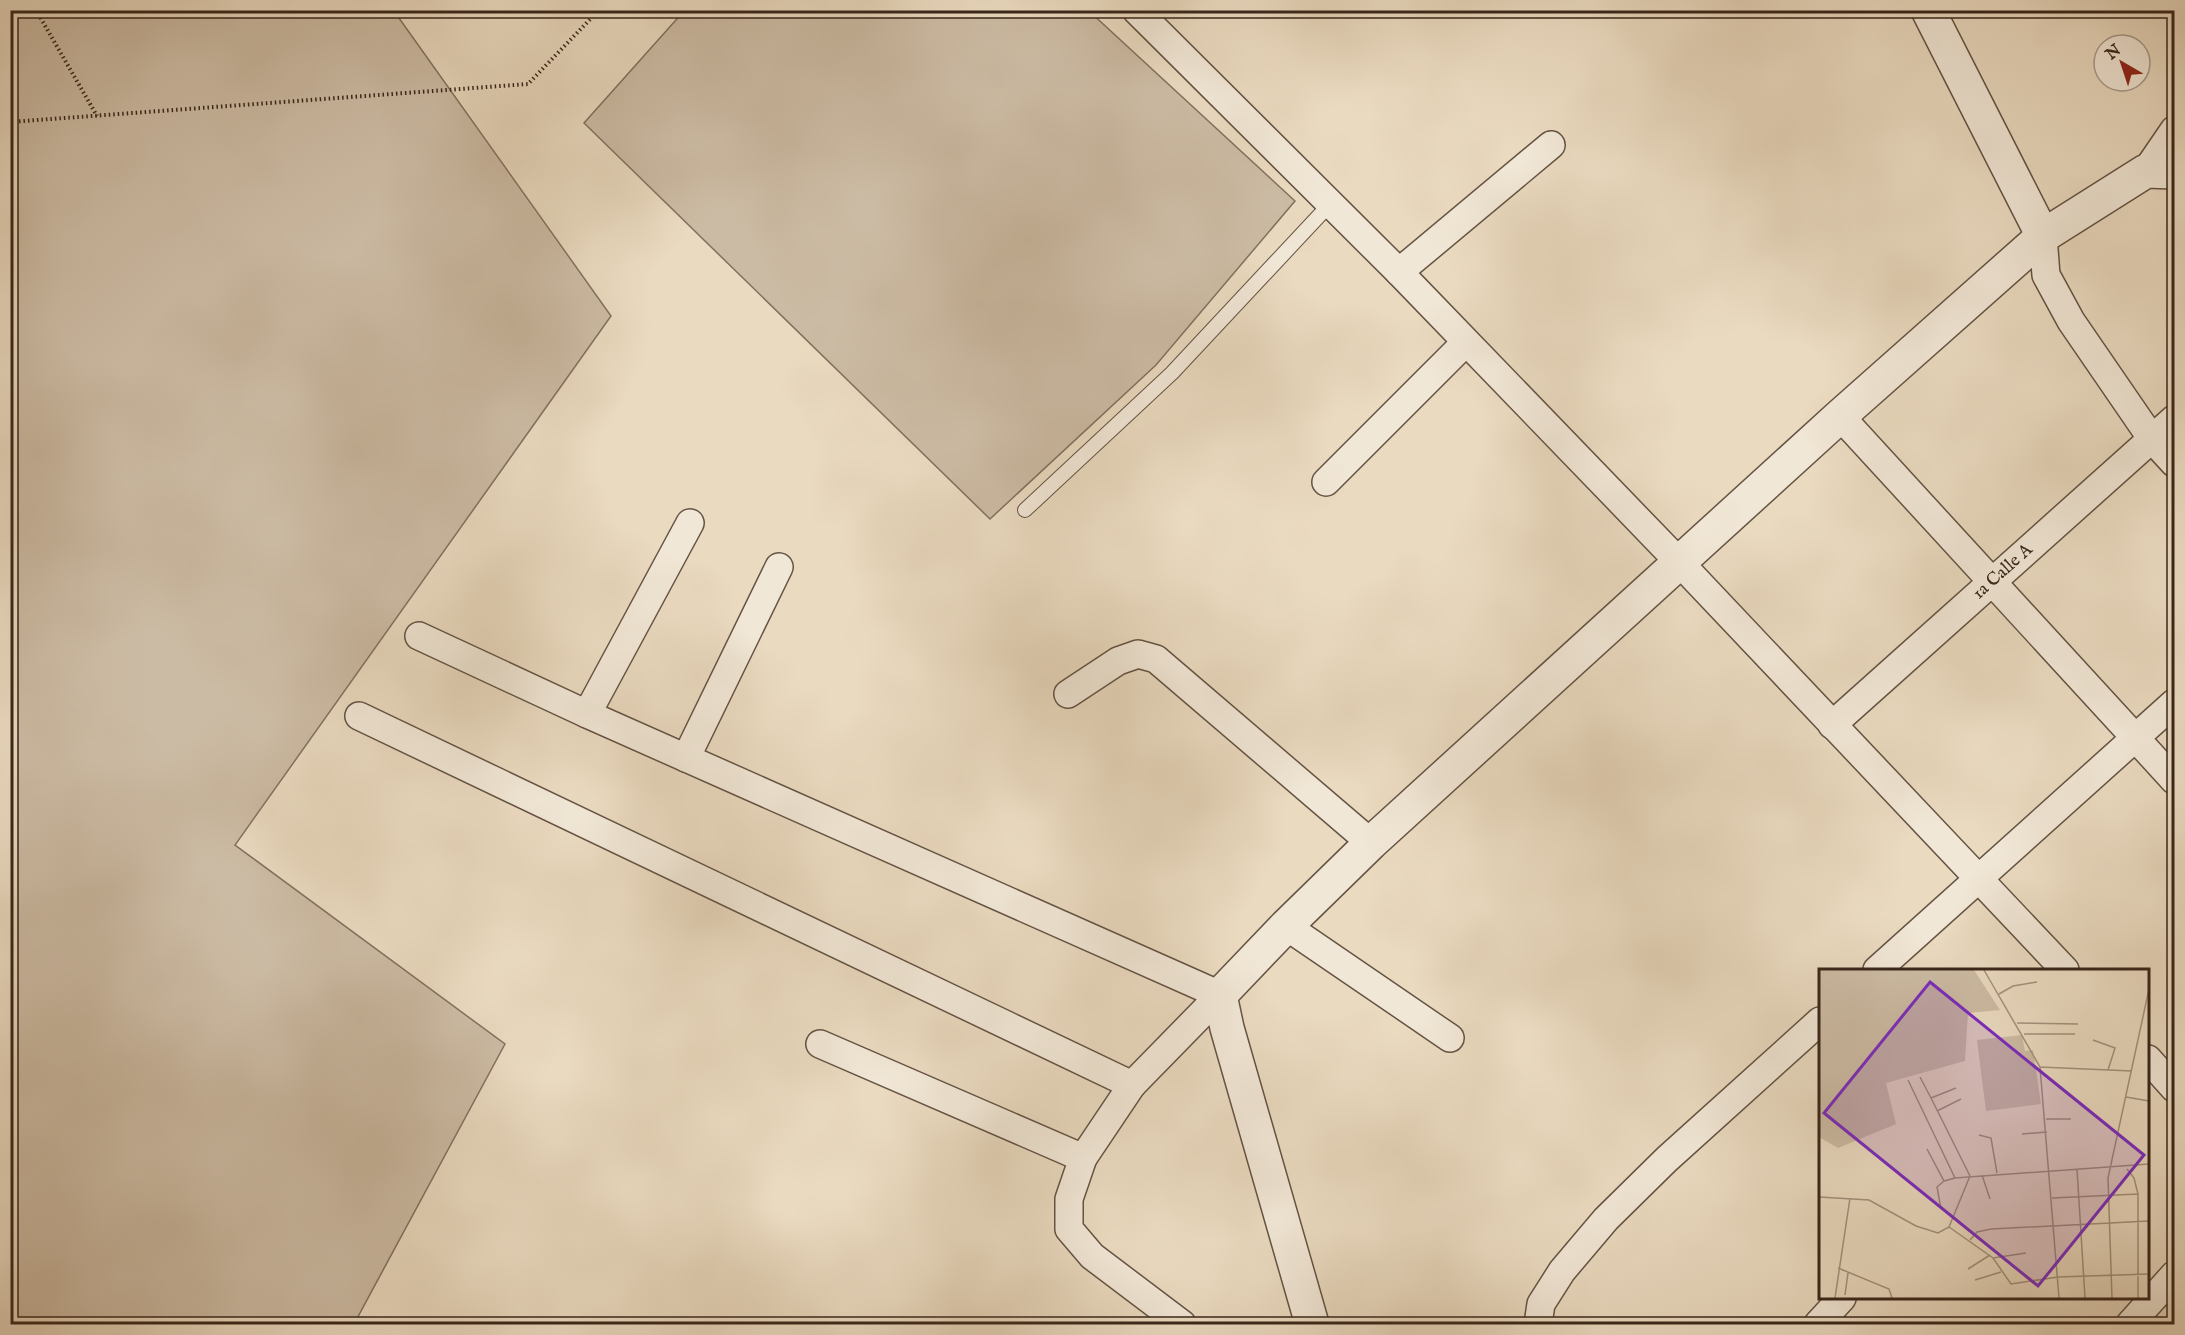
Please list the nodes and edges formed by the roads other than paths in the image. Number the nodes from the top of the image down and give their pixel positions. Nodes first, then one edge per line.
1 (1136, 10) edge
2 (1928, 10) edge
3 (2175, 130) edge
4 (1551, 145) dead end
5 (2160, 172) edge
6 (1330, 203) junction
7 (2043, 236) junction
8 (1399, 272) junction
9 (1467, 342) junction
10 (1840, 416) junction
11 (2175, 419) edge
12 (2152, 439) junction
13 (2175, 463) edge
14 (1326, 482) dead end
15 (1025, 510) dead end
16 (690, 523) dead end
17 (1680, 563) junction
18 (779, 567) dead end
19 (1991, 582) junction
20 (419, 636) dead end
21 (1068, 694) dead end
22 (2175, 703) edge
23 (587, 714) junction
24 (359, 716) dead end
25 (1832, 725) junction
26 (2135, 737) junction
27 (686, 758) junction
28 (2175, 780) edge
29 (1371, 843) junction
30 (1979, 879) junction
31 (1286, 926) junction
32 (1878, 969) edge
33 (2064, 969) edge
34 (1220, 995) junction
35 (1819, 1023) edge
36 (1450, 1038) dead end
37 (820, 1044) dead end
38 (2149, 1060) edge
39 (1132, 1084) junction
40 (2175, 1088) edge
41 (1083, 1158) junction
42 (2175, 1275) edge
43 (1841, 1299) edge
44 (1182, 1324) edge
45 (1312, 1324) edge
46 (1538, 1324) edge
47 (1818, 1324) edge
48 (2130, 1324) edge

1 - 6 street
2 - 7 street
3 - 5 street
4 - 8 street
5 - 7 street
6 - 8 street
6 - 15 lane
7 - 10 street
7 - 12 street
8 - 9 street
9 - 14 street
9 - 17 street
10 - 17 street
10 - 19 street
11 - 12 street, 1a Calle A
12 - 13 street
12 - 19 street, 1a Calle A
16 - 23 street
17 - 25 street
17 - 29 street
18 - 27 street
19 - 25 street, 1a Calle A
19 - 26 street
20 - 23 street
21 - 29 street
22 - 26 street
23 - 27 street
24 - 39 street
25 - 30 street
26 - 28 street
26 - 30 street
27 - 34 street
29 - 31 street
30 - 32 street
30 - 33 street
31 - 34 street
31 - 36 street
34 - 39 street
34 - 45 street
35 - 46 street
37 - 41 street
38 - 40 street
39 - 41 street
41 - 44 street
42 - 48 street
43 - 47 street

